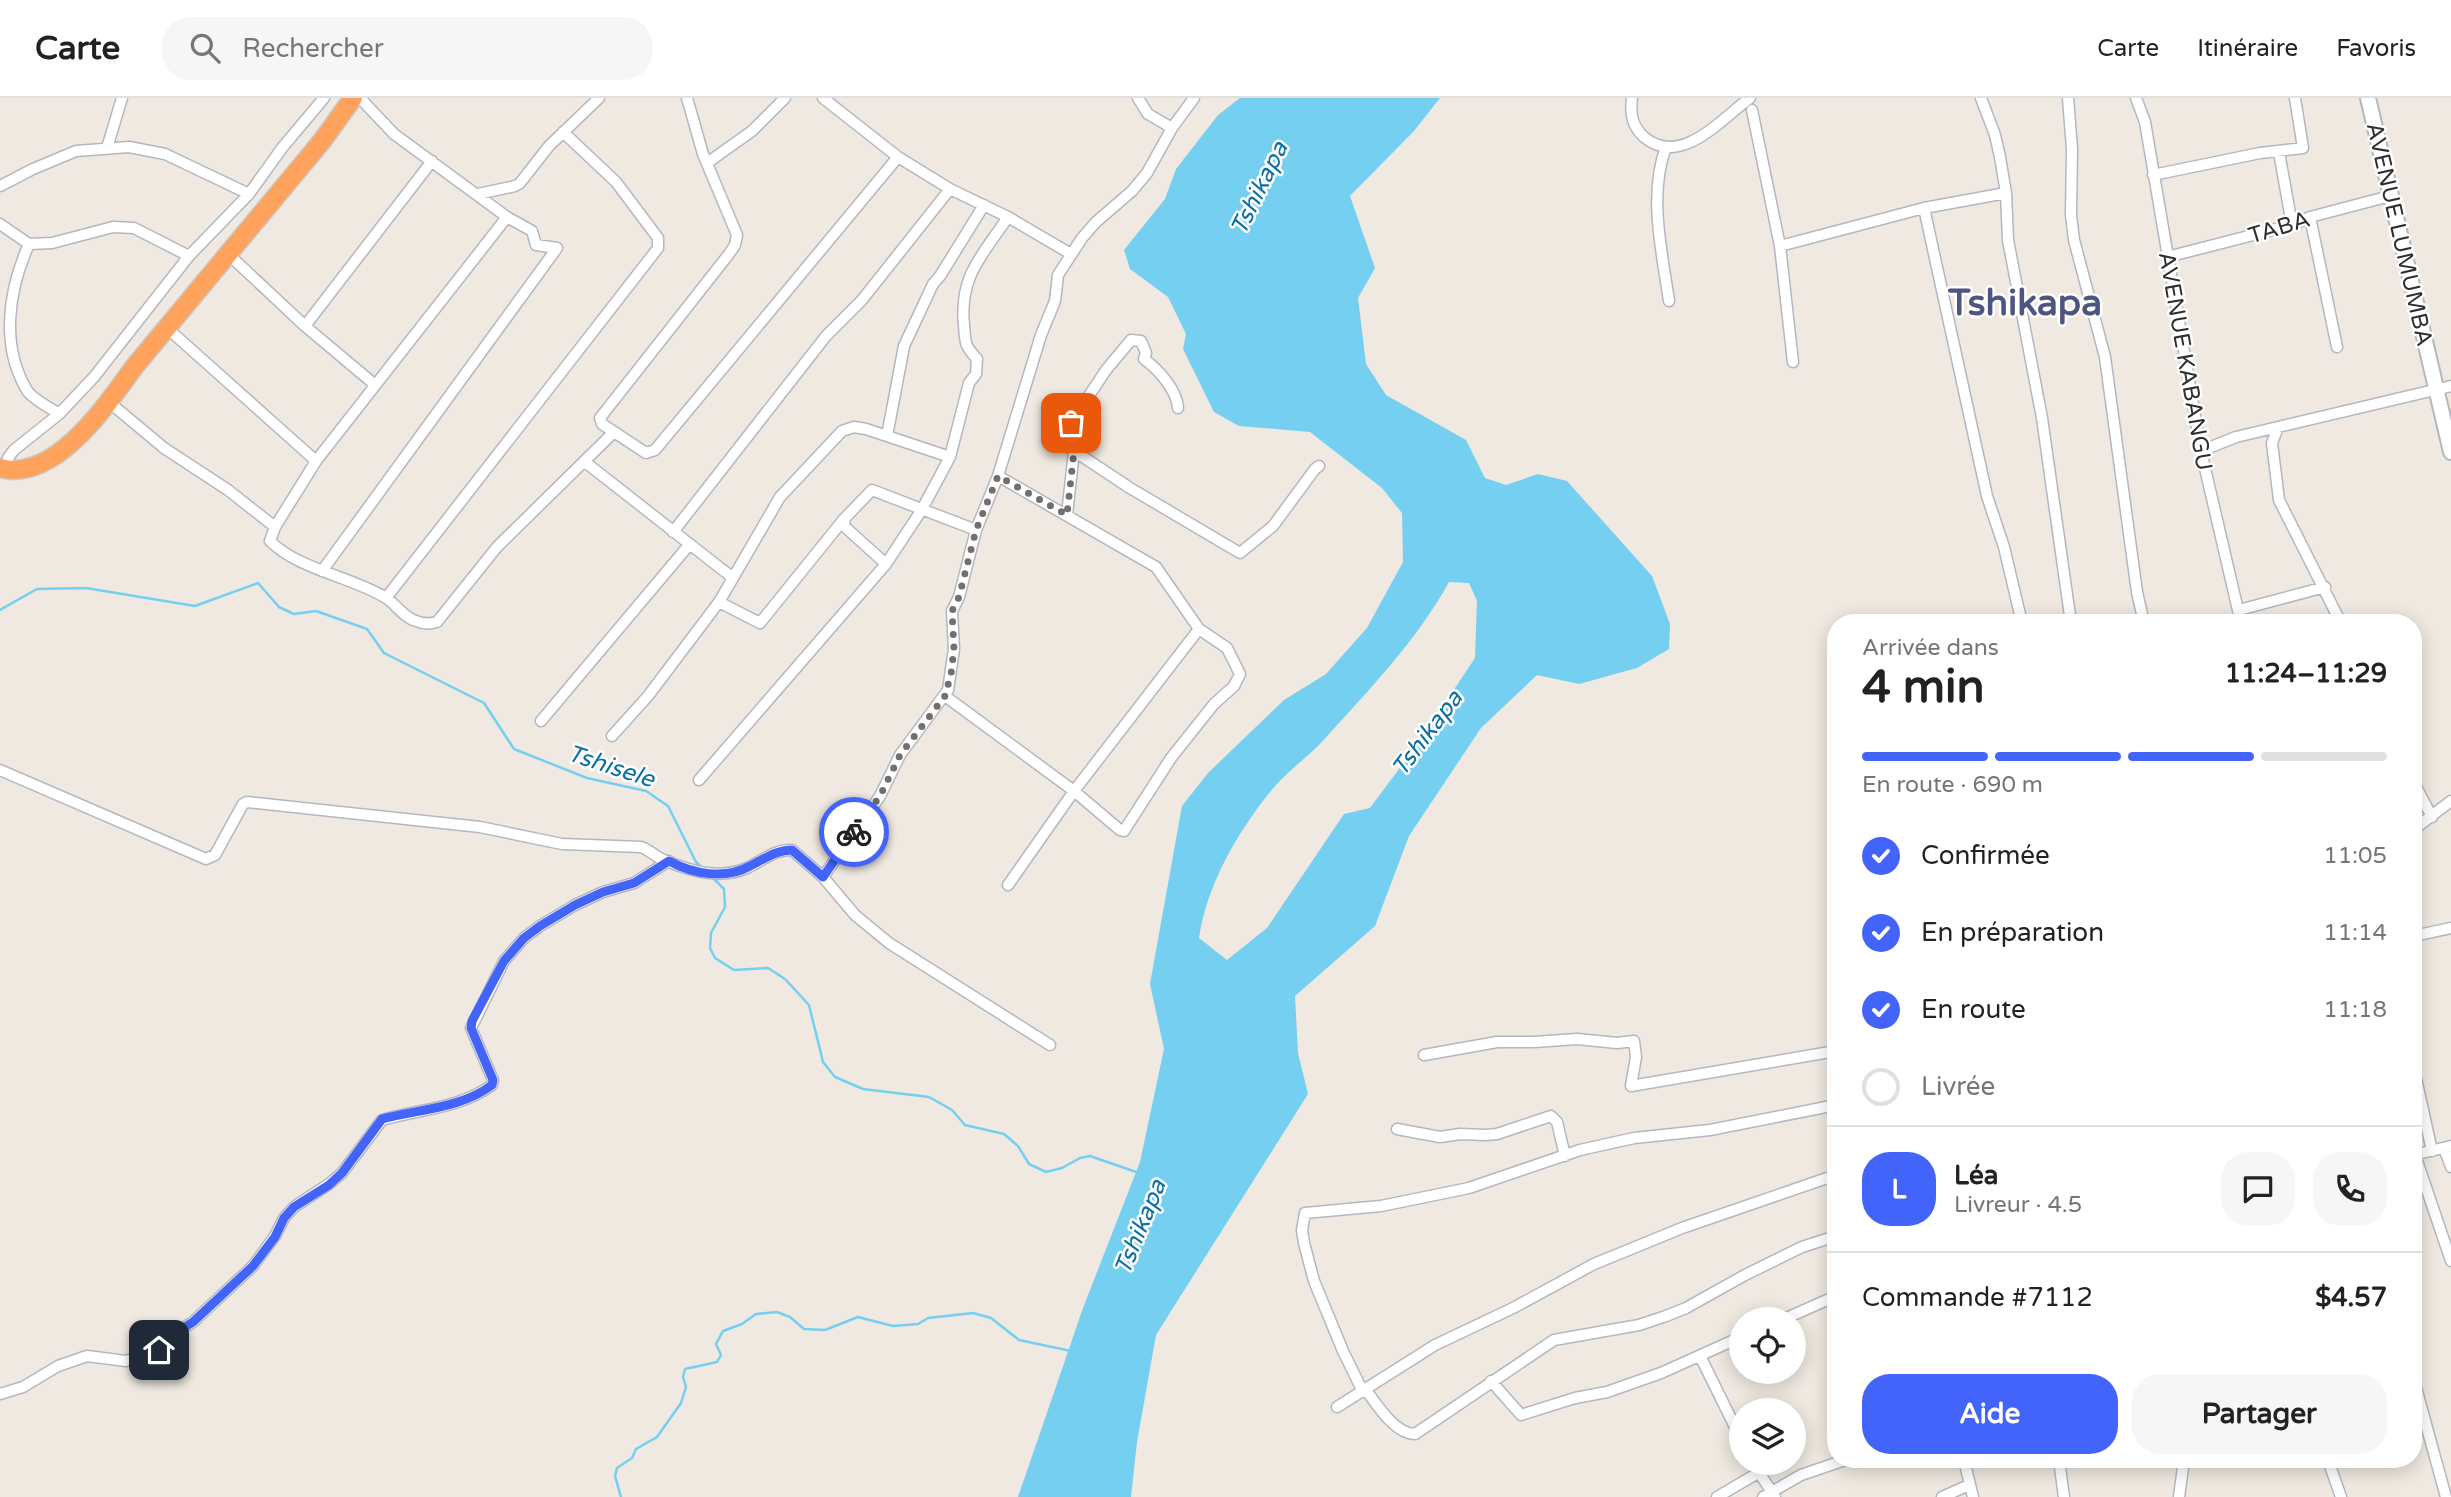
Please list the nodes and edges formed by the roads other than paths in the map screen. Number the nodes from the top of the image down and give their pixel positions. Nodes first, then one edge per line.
1 (122, 98) edge
2 (324, 98) edge
3 (353, 98) edge
4 (360, 98) edge
5 (599, 98) edge
6 (687, 98) edge
7 (785, 98) edge
8 (823, 98) edge
9 (1138, 98) edge
10 (1194, 98) edge
11 (1632, 98) edge
12 (1750, 98) edge
13 (1981, 98) edge
14 (2068, 98) edge
15 (2137, 98) edge
16 (2295, 98) edge
17 (2368, 98) edge
18 (1752, 110) dead end
19 (1172, 128) junction
20 (563, 132) junction
21 (1666, 147) junction
22 (107, 148) junction
23 (2279, 152) junction
24 (898, 157) junction
25 (432, 161) junction
26 (707, 163) junction
27 (2153, 174) junction
28 (0, 186) edge
29 (950, 189) junction
30 (2006, 193) junction
31 (249, 194) junction
32 (478, 194) junction
33 (2390, 195) junction
34 (984, 205) junction
35 (1924, 208) junction
36 (507, 217) junction
37 (1007, 217) junction
38 (2310, 217) junction
39 (0, 224) edge
40 (2292, 225) junction
41 (29, 244) junction
42 (1780, 246) junction
43 (227, 253) junction
44 (1071, 254) junction
45 (189, 256) junction
46 (2167, 257) junction
47 (1669, 301) dead end
48 (305, 326) junction
49 (166, 327) junction
50 (2337, 347) dead end
51 (1793, 362) dead end
52 (374, 384) junction
53 (2451, 386) edge
54 (2436, 389) junction
55 (109, 402) junction
56 (1178, 408) dead end
57 (59, 414) junction
58 (2278, 427) junction
59 (613, 433) junction
60 (887, 436) junction
61 (1074, 451) junction
62 (2201, 451) junction
63 (2451, 452) edge
64 (950, 457) junction
65 (316, 461) junction
66 (585, 462) junction
67 (1319, 466) dead end
68 (4, 469) edge
69 (998, 476) junction
70 (921, 511) junction
71 (1067, 515) junction
72 (844, 519) junction
73 (275, 527) junction
74 (976, 530) junction
75 (673, 531) junction
76 (689, 545) junction
77 (886, 564) junction
78 (322, 571) junction
79 (733, 578) junction
80 (2325, 587) junction
81 (386, 597) junction
82 (719, 602) junction
83 (2239, 610) junction
84 (2020, 614) edge
85 (2070, 614) edge
86 (2142, 614) edge
87 (2240, 614) edge
88 (2337, 614) edge
89 (1199, 629) junction
90 (945, 696) junction
91 (541, 721) dead end
92 (612, 736) dead end
93 (0, 770) edge
94 (699, 780) dead end
95 (1074, 791) junction
96 (2422, 798) edge
97 (2451, 801) edge
98 (2432, 817) junction
99 (2422, 824) edge
100 (669, 861) junction
101 (823, 877) junction
102 (1008, 885) dead end
103 (2451, 928) edge
104 (2422, 934) edge
105 (1050, 1045) dead end
106 (1827, 1053) edge
107 (1424, 1055) dead end
108 (2422, 1106) edge
109 (1827, 1107) edge
110 (1397, 1129) dead end
111 (2448, 1147) edge
112 (2432, 1151) junction
113 (2422, 1153) edge
114 (1565, 1156) junction
115 (2451, 1167) edge
116 (1827, 1178) edge
117 (2422, 1178) edge
118 (1827, 1239) edge
119 (2451, 1261) edge
120 (1827, 1300) edge
121 (1806, 1309) edge
122 (1729, 1343) edge
123 (1700, 1356) junction
124 (1491, 1381) junction
125 (1364, 1391) junction
126 (0, 1394) edge
127 (1337, 1407) dead end
128 (2422, 1411) edge
129 (1729, 1415) edge
130 (1827, 1466) edge
131 (1966, 1468) edge
132 (2060, 1468) edge
133 (2183, 1468) edge
134 (2331, 1468) edge
135 (1747, 1475) edge
136 (1759, 1475) edge
137 (2451, 1475) edge
138 (2440, 1479) junction
139 (1969, 1485) junction
140 (1769, 1495) edge
141 (1717, 1497) edge
142 (1942, 1497) edge
143 (1973, 1497) edge
144 (2064, 1497) edge
145 (2179, 1497) edge
146 (2342, 1497) edge
147 (2446, 1497) edge

1 - 22 street
2 - 31 street
3 - 43 highway
4 - 25 street
5 - 20 street
6 - 26 street
7 - 26 street
8 - 24 street
9 - 19 street
10 - 19 street
11 - 21 street
12 - 21 street
13 - 30 street
14 - 86 street
15 - 27 street, AVENUE KABANGU
16 - 23 street
17 - 33 main road, AVENUE LUMUMBA
18 - 42 street
19 - 44 street
20 - 32 street
20 - 81 street
21 - 47 street
22 - 28 street
22 - 31 street
23 - 27 street
23 - 40 street
24 - 29 street
24 - 59 street
25 - 32 street
25 - 48 street
26 - 59 street
27 - 46 street, AVENUE KABANGU
29 - 34 street
29 - 75 street
30 - 35 street
30 - 85 street
31 - 45 street
32 - 36 street
33 - 38 street, TABA
33 - 54 main road, AVENUE LUMUMBA
34 - 37 street
34 - 60 street
35 - 42 street
35 - 84 street
36 - 52 street
36 - 78 street
37 - 44 street
37 - 64 street
38 - 40 street, TABA
38 - 50 street
39 - 41 street
40 - 46 street, TABA
41 - 45 street
41 - 57 street
42 - 51 street
43 - 48 street
43 - 49 highway
44 - 69 street
45 - 57 street
46 - 62 street, AVENUE KABANGU
48 - 52 street
49 - 55 highway
49 - 65 street
52 - 65 street
53 - 54 street
54 - 58 street
54 - 63 main road, AVENUE LUMUMBA
55 - 68 highway
55 - 73 street
56 - 61 street
57 - 68 street
58 - 62 street
58 - 80 street
59 - 66 street
60 - 64 street
60 - 79 street
61 - 67 street
61 - 71 street
62 - 83 street, AVENUE KABANGU
64 - 70 street
65 - 73 street
66 - 75 street
66 - 81 street
69 - 71 street
69 - 74 street
70 - 72 street
70 - 74 street
70 - 77 street
71 - 89 street
72 - 77 street
72 - 82 street
73 - 78 street
74 - 90 street
75 - 76 street
76 - 79 street
76 - 91 street
77 - 94 street
78 - 81 street
79 - 82 street
80 - 83 street
80 - 88 street
82 - 92 street
83 - 87 street, AVENUE KABANGU
89 - 95 street
89 - 95 street
90 - 95 street
90 - 101 street
93 - 100 street
95 - 102 street
96 - 98 street
97 - 98 street
98 - 99 street
100 - 101 street
100 - 126 street
101 - 105 street
103 - 104 street
106 - 107 street
108 - 112 street
109 - 114 street
110 - 114 street
111 - 112 street
111 - 115 street
112 - 113 street
114 - 125 street
116 - 125 street
117 - 119 street
118 - 124 street
120 - 121 street
122 - 123 street
123 - 124 street
123 - 129 street
124 - 125 street
125 - 127 street
128 - 138 street
130 - 140 street
131 - 139 street
132 - 144 street
133 - 145 street
134 - 146 street
135 - 141 street
136 - 140 street
137 - 138 street
138 - 147 street
139 - 142 street
139 - 143 street

